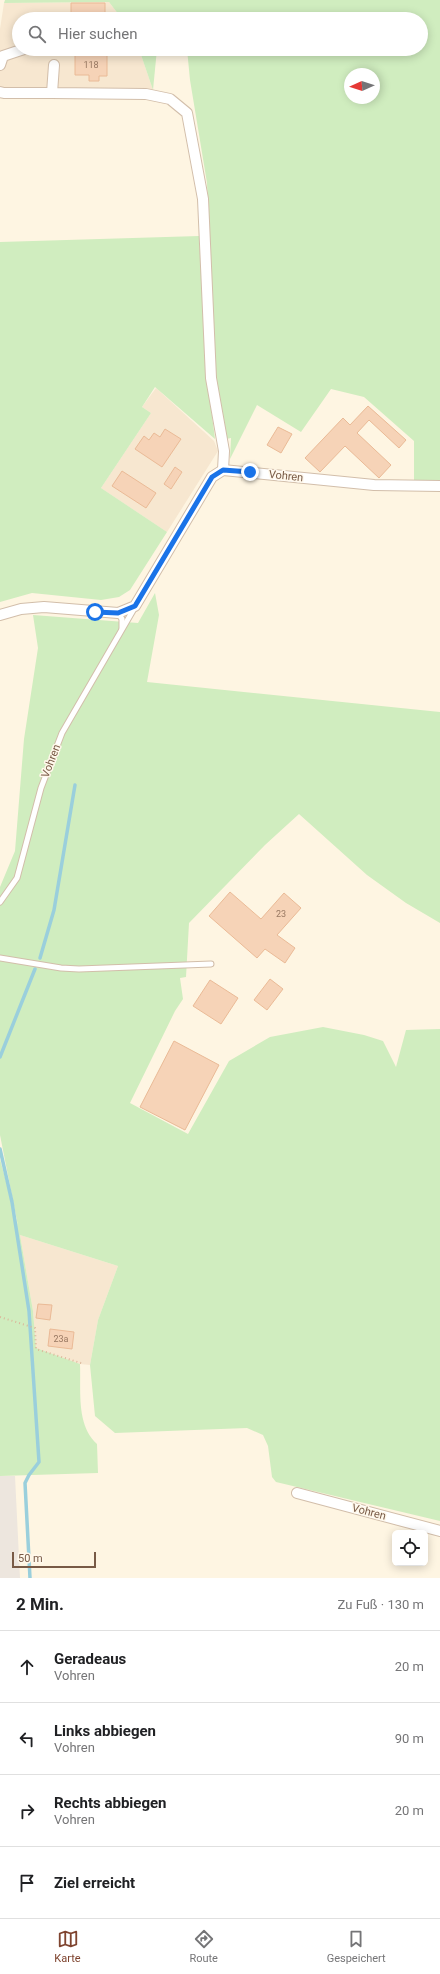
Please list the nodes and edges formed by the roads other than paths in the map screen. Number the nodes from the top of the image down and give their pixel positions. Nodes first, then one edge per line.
1 (12, 53) edge
2 (0, 65) edge
3 (54, 65) dead end
4 (0, 92) edge
5 (52, 93) junction
6 (223, 470) junction
7 (440, 486) edge
8 (135, 606) junction
9 (118, 613) junction
10 (0, 616) edge
11 (122, 628) junction
12 (0, 902) edge
13 (0, 958) edge
14 (211, 964) dead end
15 (298, 1493) dead end
16 (440, 1531) edge

1 - 2 street
3 - 5 street
4 - 5 street
5 - 6 street
6 - 7 street, Vohren
6 - 8 street, Vohren
8 - 9 street
8 - 11 lane, Vohren
9 - 10 street
9 - 11 lane
11 - 12 lane, Vohren
13 - 14 lane
15 - 16 street, Vohren

